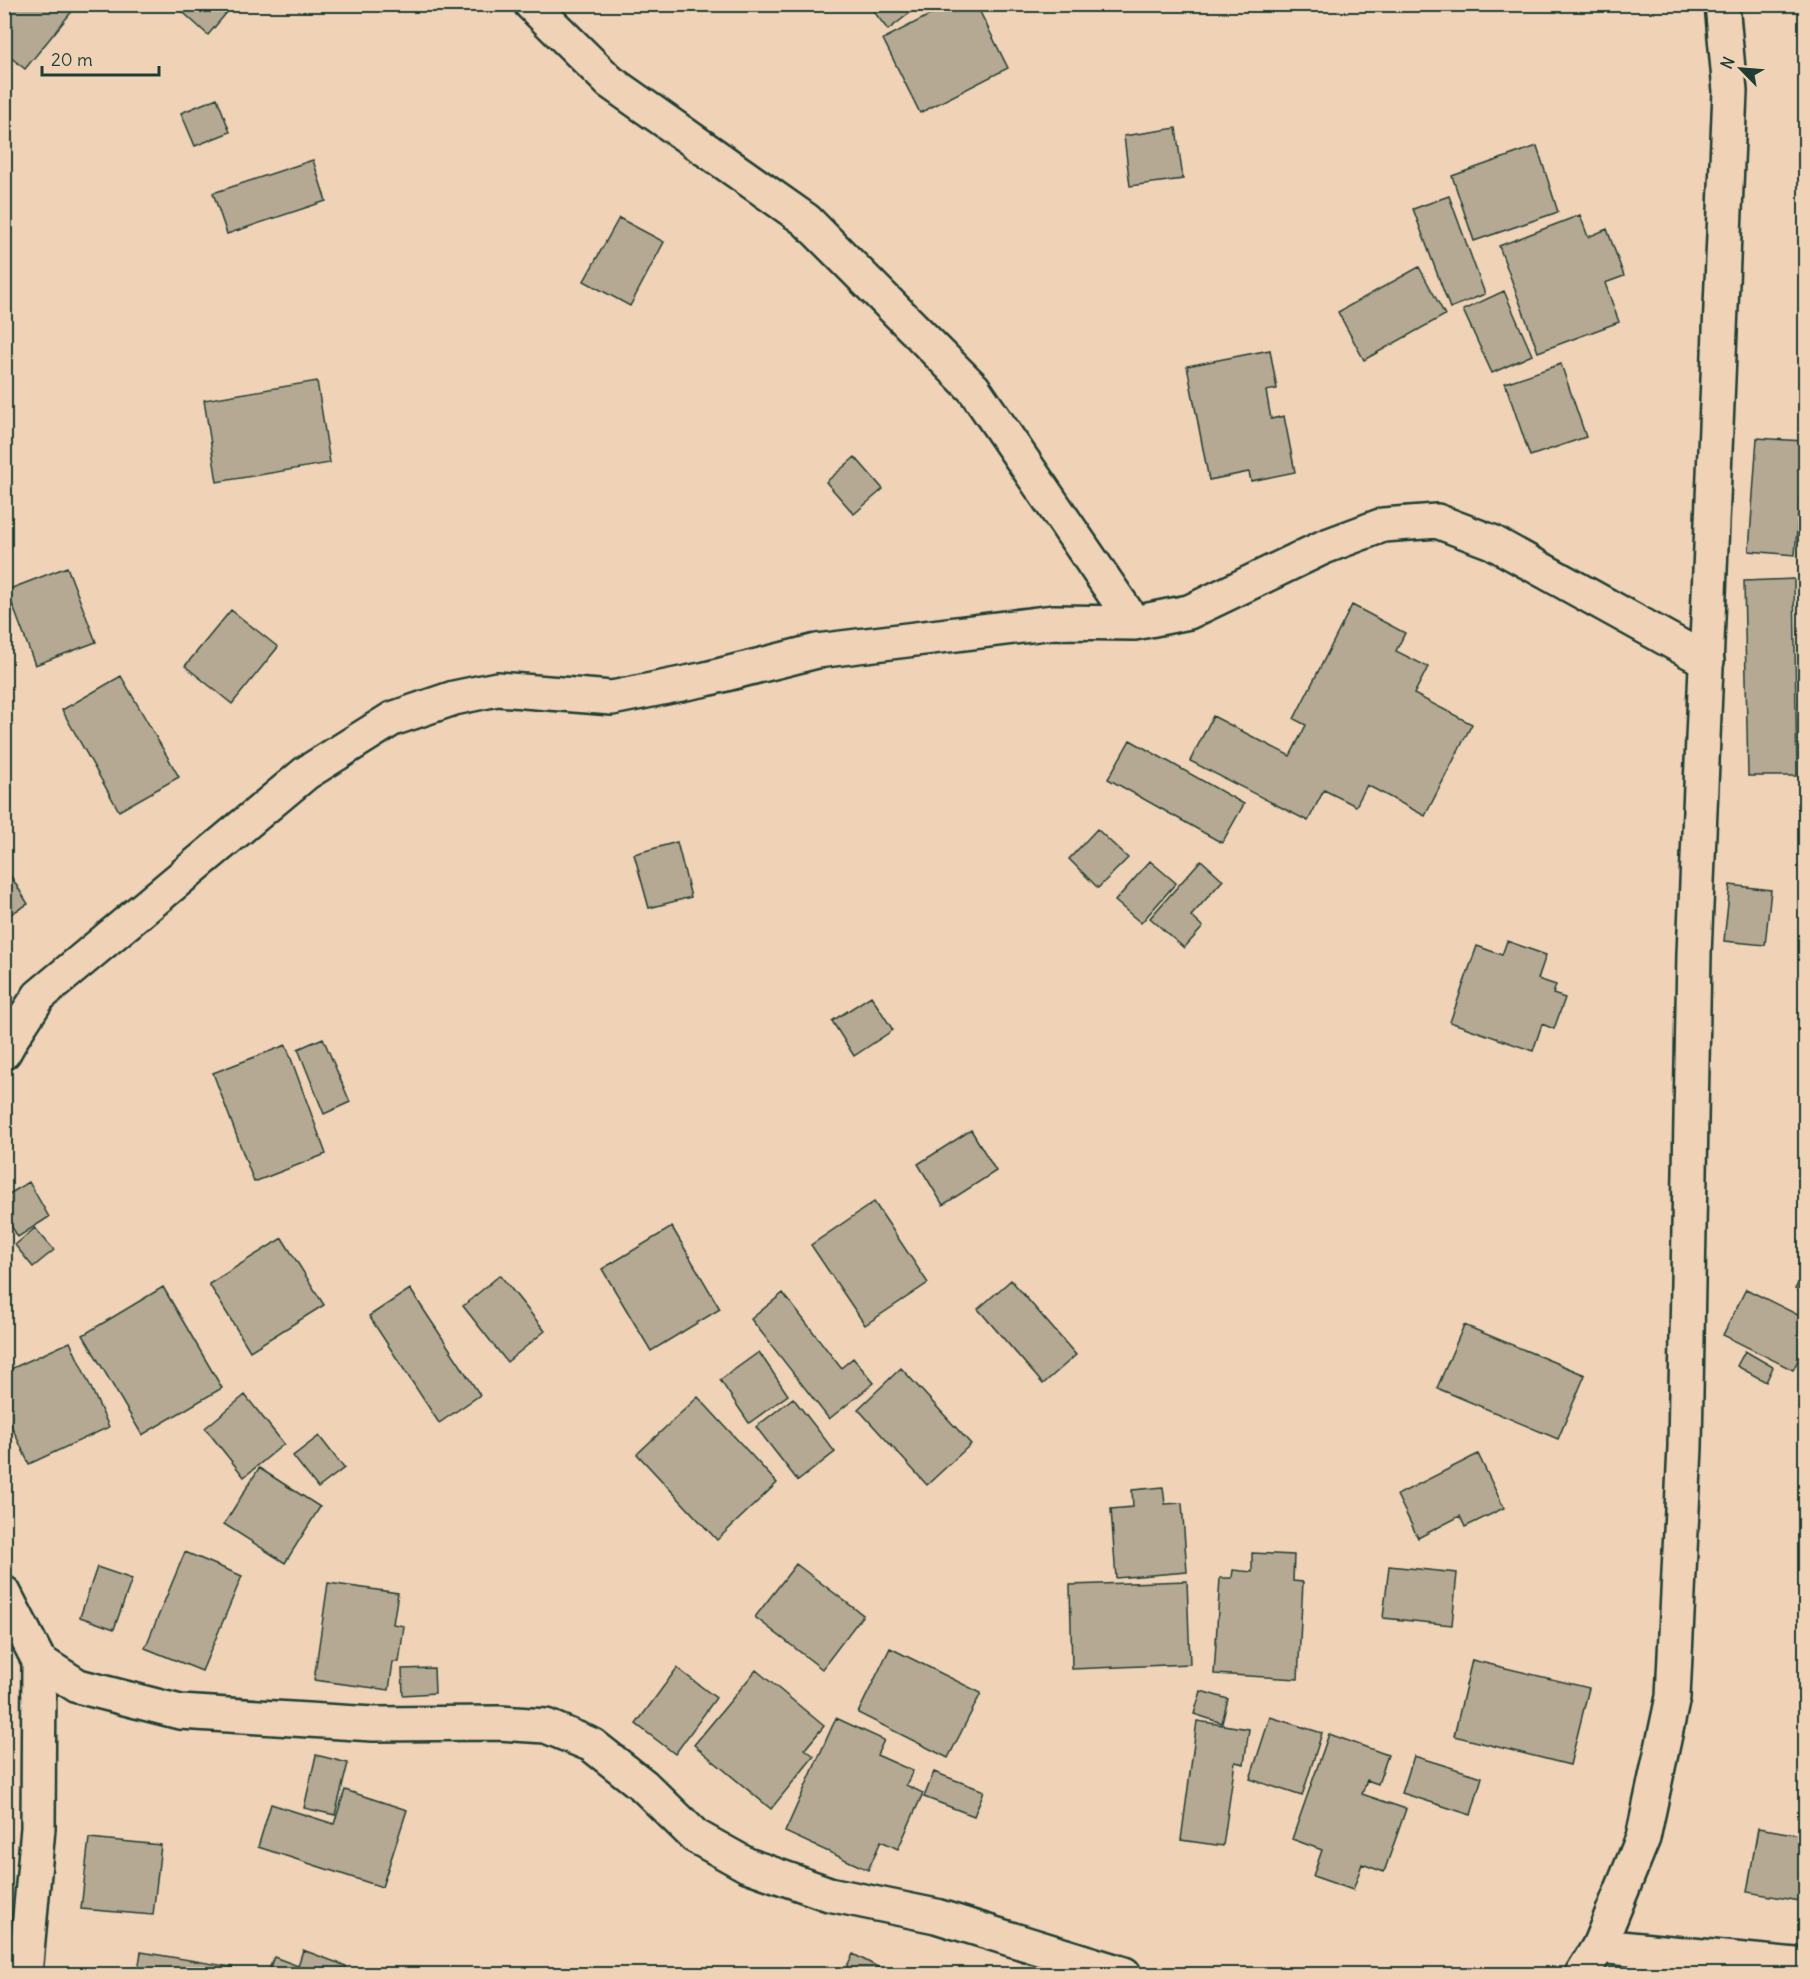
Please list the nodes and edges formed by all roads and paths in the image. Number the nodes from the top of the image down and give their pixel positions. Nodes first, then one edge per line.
1 (531, 4) edge
2 (1722, 4) edge
3 (1134, 623) junction
4 (1707, 661) junction
5 (4, 1052) edge
6 (4, 1593) edge
7 (39, 1661) junction
8 (1599, 1946) junction
9 (1806, 1966) edge
10 (26, 1974) edge
11 (1124, 1974) edge
12 (1582, 1974) edge

1 - 3 street
2 - 4 street
3 - 4 street
3 - 5 street
4 - 8 street
6 - 7 street
7 - 10 street
7 - 11 street
8 - 9 street
8 - 12 street

